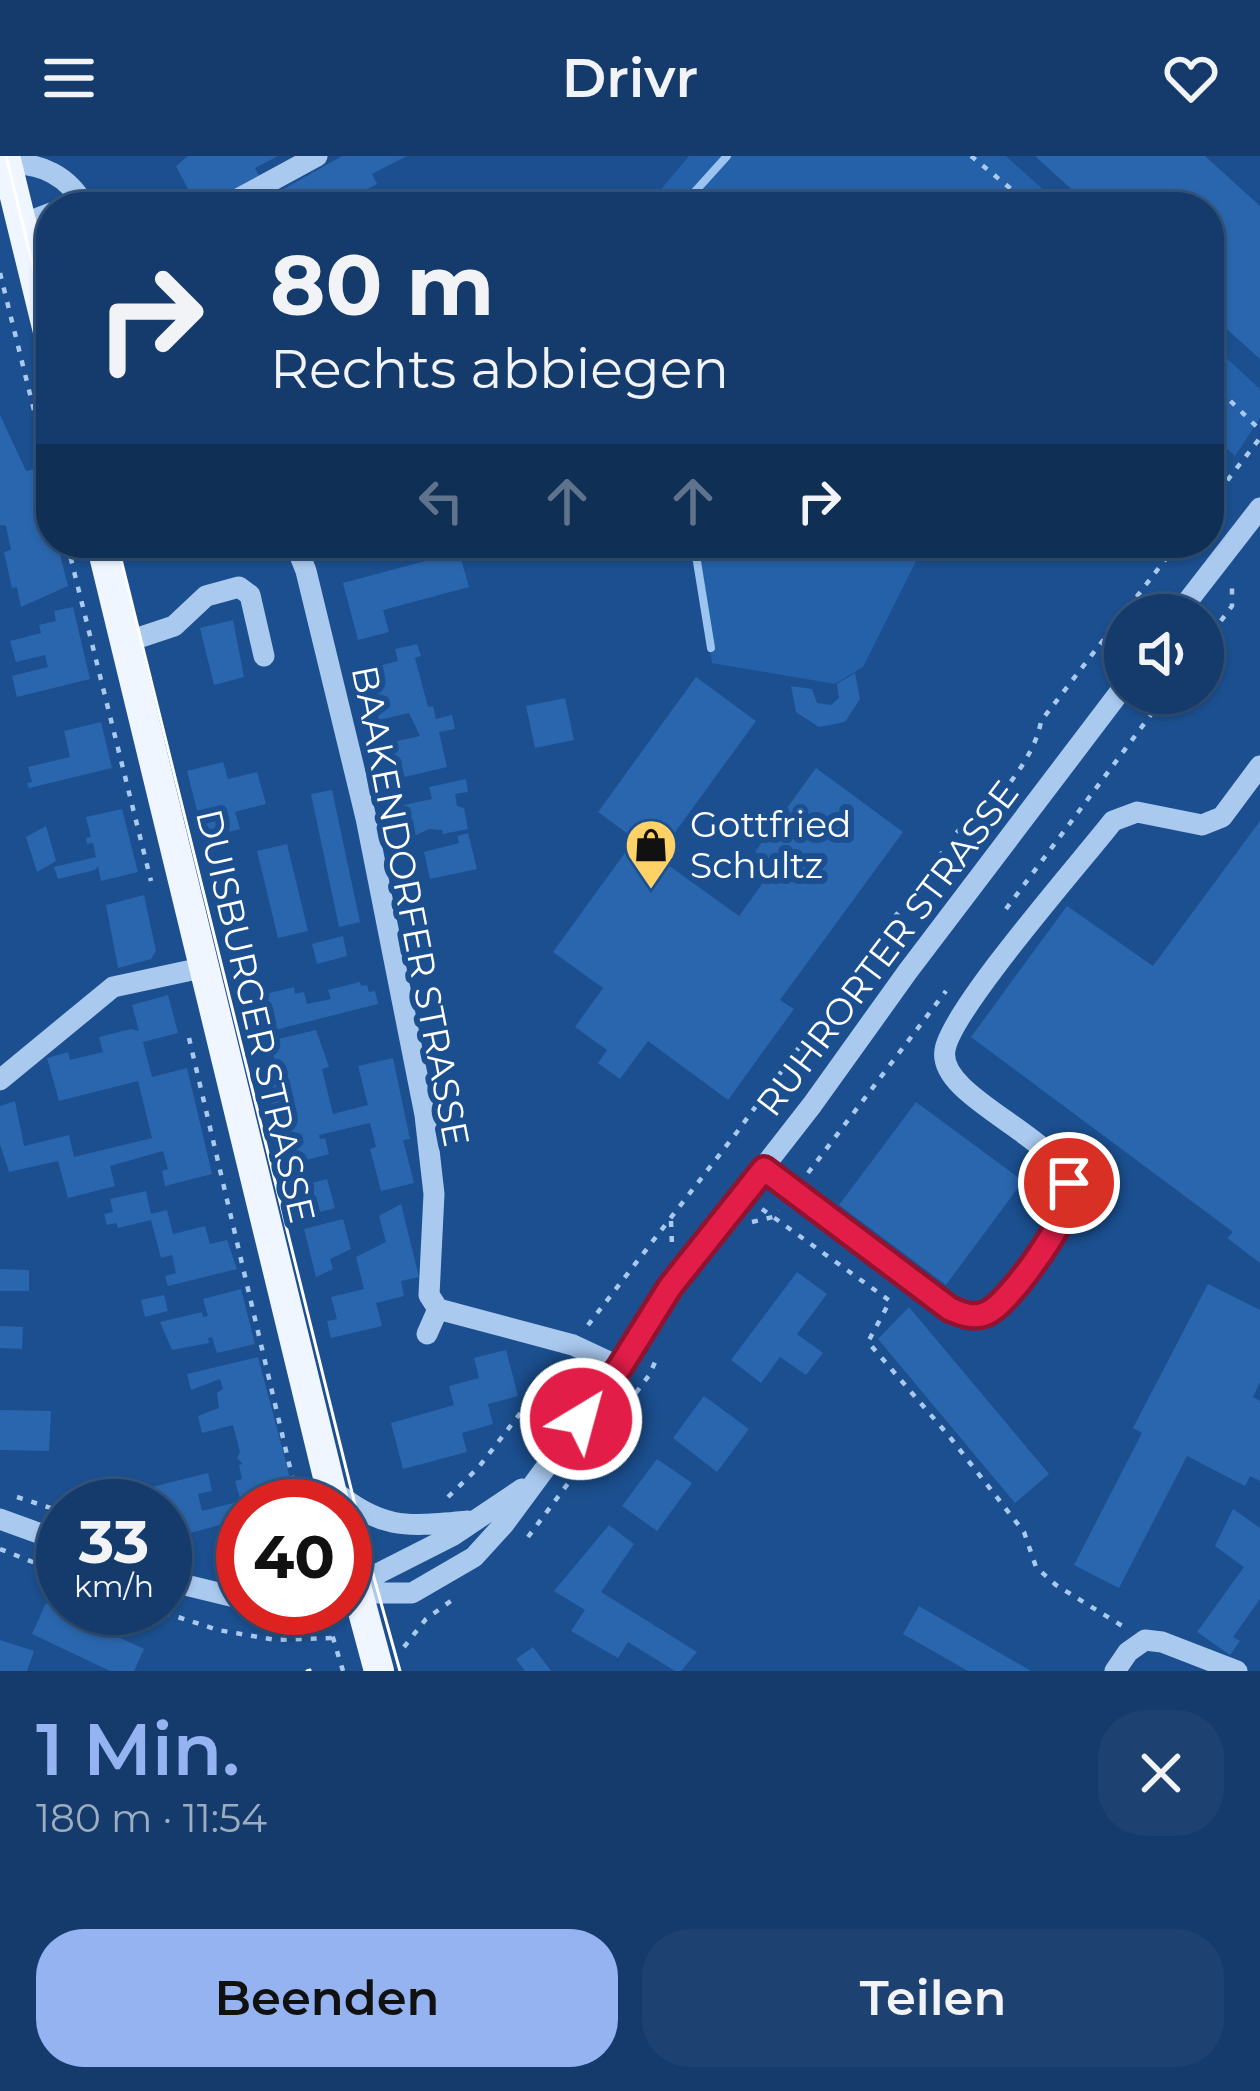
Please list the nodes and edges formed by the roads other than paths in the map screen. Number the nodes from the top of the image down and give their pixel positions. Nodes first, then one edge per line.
1 (317, 156) edge
2 (6, 161) edge
3 (75, 192) edge
4 (251, 192) edge
5 (36, 218) edge
6 (1260, 508) edge
7 (1224, 554) edge
8 (105, 558) edge
9 (301, 558) edge
10 (1221, 558) edge
11 (1193, 594) edge
12 (126, 642) junction
13 (264, 656) dead end
14 (1104, 713) edge
15 (1260, 766) edge
16 (206, 968) junction
17 (0, 1080) edge
18 (764, 1169) junction
19 (439, 1309) junction
20 (427, 1334) dead end
21 (620, 1367) junction
22 (328, 1479) edge
23 (532, 1482) junction
24 (372, 1517) edge
25 (0, 1520) edge
26 (474, 1521) junction
27 (36, 1533) edge
28 (372, 1578) edge
29 (372, 1594) edge
30 (366, 1635) edge
31 (379, 1671) edge
32 (1115, 1671) edge
33 (1237, 1671) edge

1 - 4 street
2 - 3 street
2 - 5 main road
6 - 7 street
8 - 12 main road, DUISBURGER STRASSE
9 - 19 street, BAAKENDORFER STRASSE
10 - 11 street
12 - 13 street
12 - 16 main road, DUISBURGER STRASSE
14 - 18 street, RUHRORTER STRASSE
15 - 18 street
16 - 17 street
16 - 22 main road, DUISBURGER STRASSE
18 - 21 street, RUHRORTER STRASSE
19 - 20 street
19 - 21 street
21 - 23 street, RUHRORTER STRASSE
23 - 26 street, RUHRORTER STRASSE
23 - 29 street, RUHRORTER STRASSE
24 - 26 street, RUHRORTER STRASSE
25 - 27 street
26 - 28 street, RUHRORTER STRASSE
30 - 31 main road
32 - 33 street

